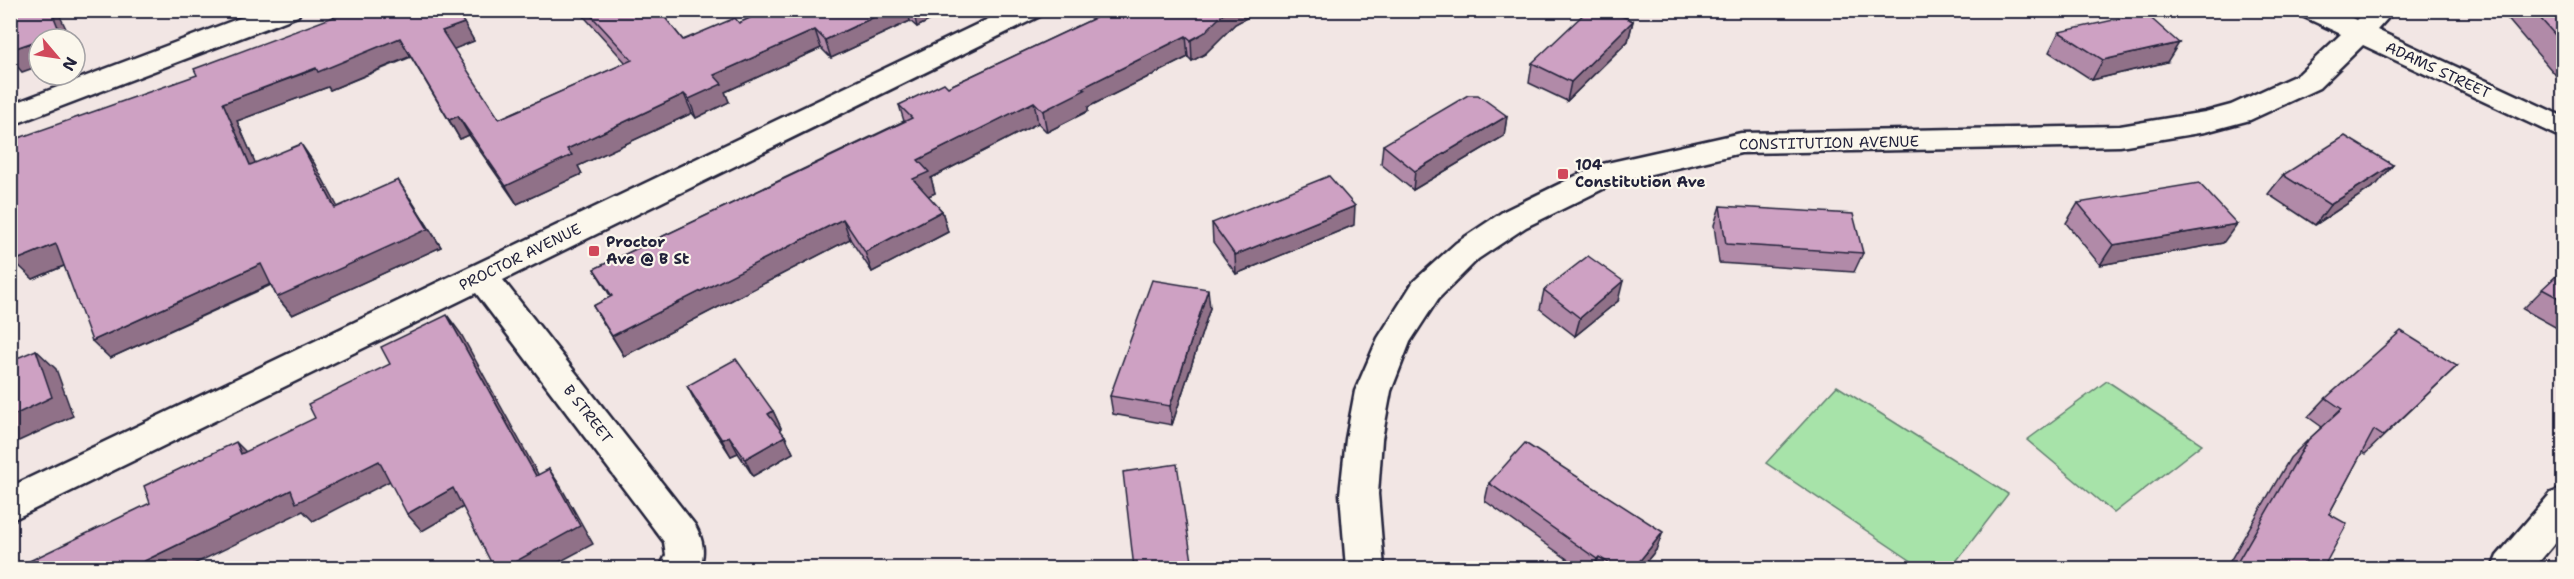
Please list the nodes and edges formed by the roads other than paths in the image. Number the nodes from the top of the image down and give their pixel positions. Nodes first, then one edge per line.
1 (288, 10) edge
2 (1030, 10) edge
3 (2312, 10) edge
4 (2382, 10) edge
5 (2358, 32) junction
6 (10, 116) edge
7 (2564, 129) edge
8 (481, 276) junction
9 (2564, 504) edge
10 (10, 505) edge
11 (682, 563) edge
12 (1365, 568) edge
13 (2511, 568) edge

1 - 6 street
2 - 8 street, PROCTOR AVENUE
3 - 5 street, ADAMS STREET
4 - 5 street, CONSTITUTION AVENUE
5 - 7 street, ADAMS STREET
5 - 12 street, CONSTITUTION AVENUE
8 - 10 street, PROCTOR AVENUE
8 - 11 street, B STREET
9 - 13 street

